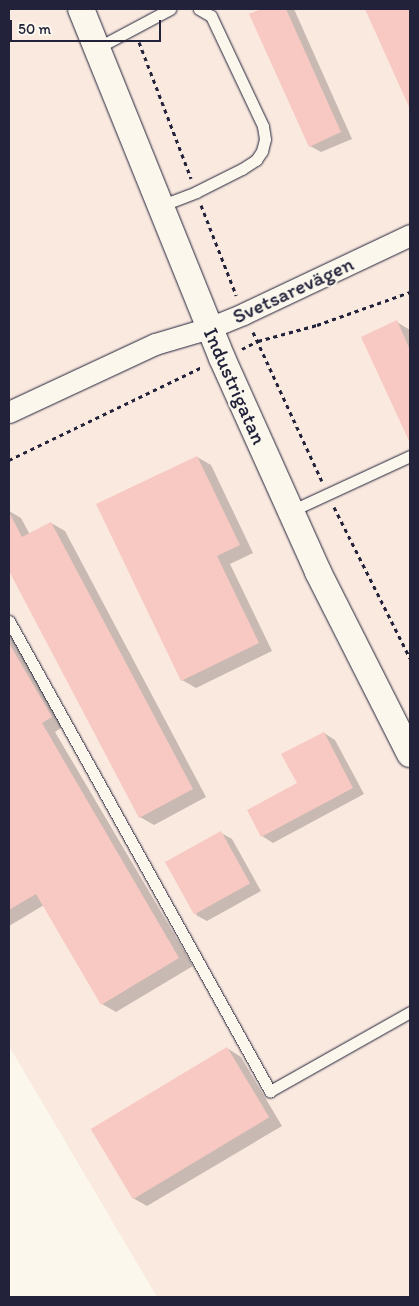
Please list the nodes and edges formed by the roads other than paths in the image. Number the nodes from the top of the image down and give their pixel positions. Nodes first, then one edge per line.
1 (81, 9) edge
2 (170, 9) edge
3 (199, 9) edge
4 (97, 48) junction
5 (160, 206) junction
6 (410, 235) edge
7 (210, 328) junction
8 (9, 412) edge
9 (410, 456) edge
10 (290, 511) junction
11 (9, 621) edge
12 (410, 754) edge
13 (410, 1012) edge

1 - 4 street, Industrigatan
2 - 4 lane
3 - 5 lane
4 - 5 street, Industrigatan
5 - 7 street, Industrigatan
6 - 7 street, Svetsarevägen
7 - 8 street, Svetsarevägen
7 - 10 street, Industrigatan
9 - 10 lane
10 - 12 street, Industrigatan
11 - 13 lane

